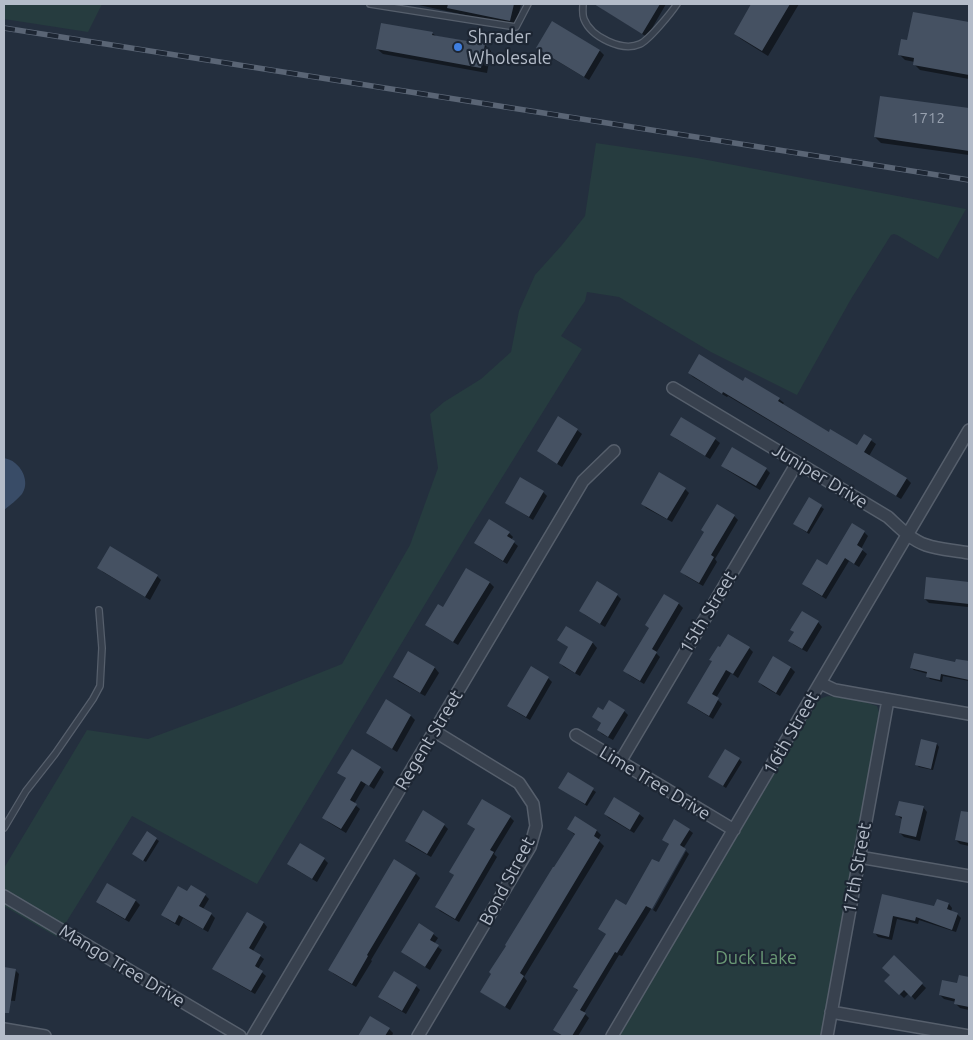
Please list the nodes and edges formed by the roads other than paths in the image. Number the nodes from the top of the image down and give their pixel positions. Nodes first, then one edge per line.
1 (370, 4) edge
2 (528, 4) edge
3 (583, 4) edge
4 (677, 4) edge
5 (673, 388) dead end
6 (969, 430) edge
7 (614, 451) dead end
8 (797, 463) junction
9 (908, 534) junction
10 (969, 553) edge
11 (99, 610) dead end
12 (820, 683) junction
13 (888, 700) junction
14 (969, 714) edge
15 (434, 731) junction
16 (576, 735) dead end
17 (620, 762) junction
18 (4, 828) edge
19 (734, 830) junction
20 (859, 857) junction
21 (969, 876) edge
22 (4, 896) edge
23 (831, 1012) junction
24 (4, 1029) edge
25 (45, 1036) edge
26 (240, 1036) edge
27 (253, 1036) edge
28 (418, 1036) edge
29 (612, 1036) edge
30 (827, 1036) edge
31 (969, 1036) edge

1 - 2 lane
3 - 4 lane
5 - 8 street, Juniper Drive
6 - 9 street, 16th Street
7 - 15 street, Regent Street
8 - 9 street, Juniper Drive
8 - 17 street, 15th Street
9 - 10 street, Juniper Drive
9 - 12 street, 16th Street
11 - 18 lane
12 - 13 street
12 - 19 street, 16th Street
13 - 14 street
13 - 20 street, 17th Street
15 - 27 street, Regent Street
15 - 28 street, Bond Street
16 - 17 street, Lime Tree Drive
17 - 19 street, Lime Tree Drive
19 - 29 street, 16th Street
20 - 21 street
20 - 23 street, 17th Street
22 - 26 street, Mango Tree Drive
23 - 30 street, 17th Street
23 - 31 street
24 - 25 street

